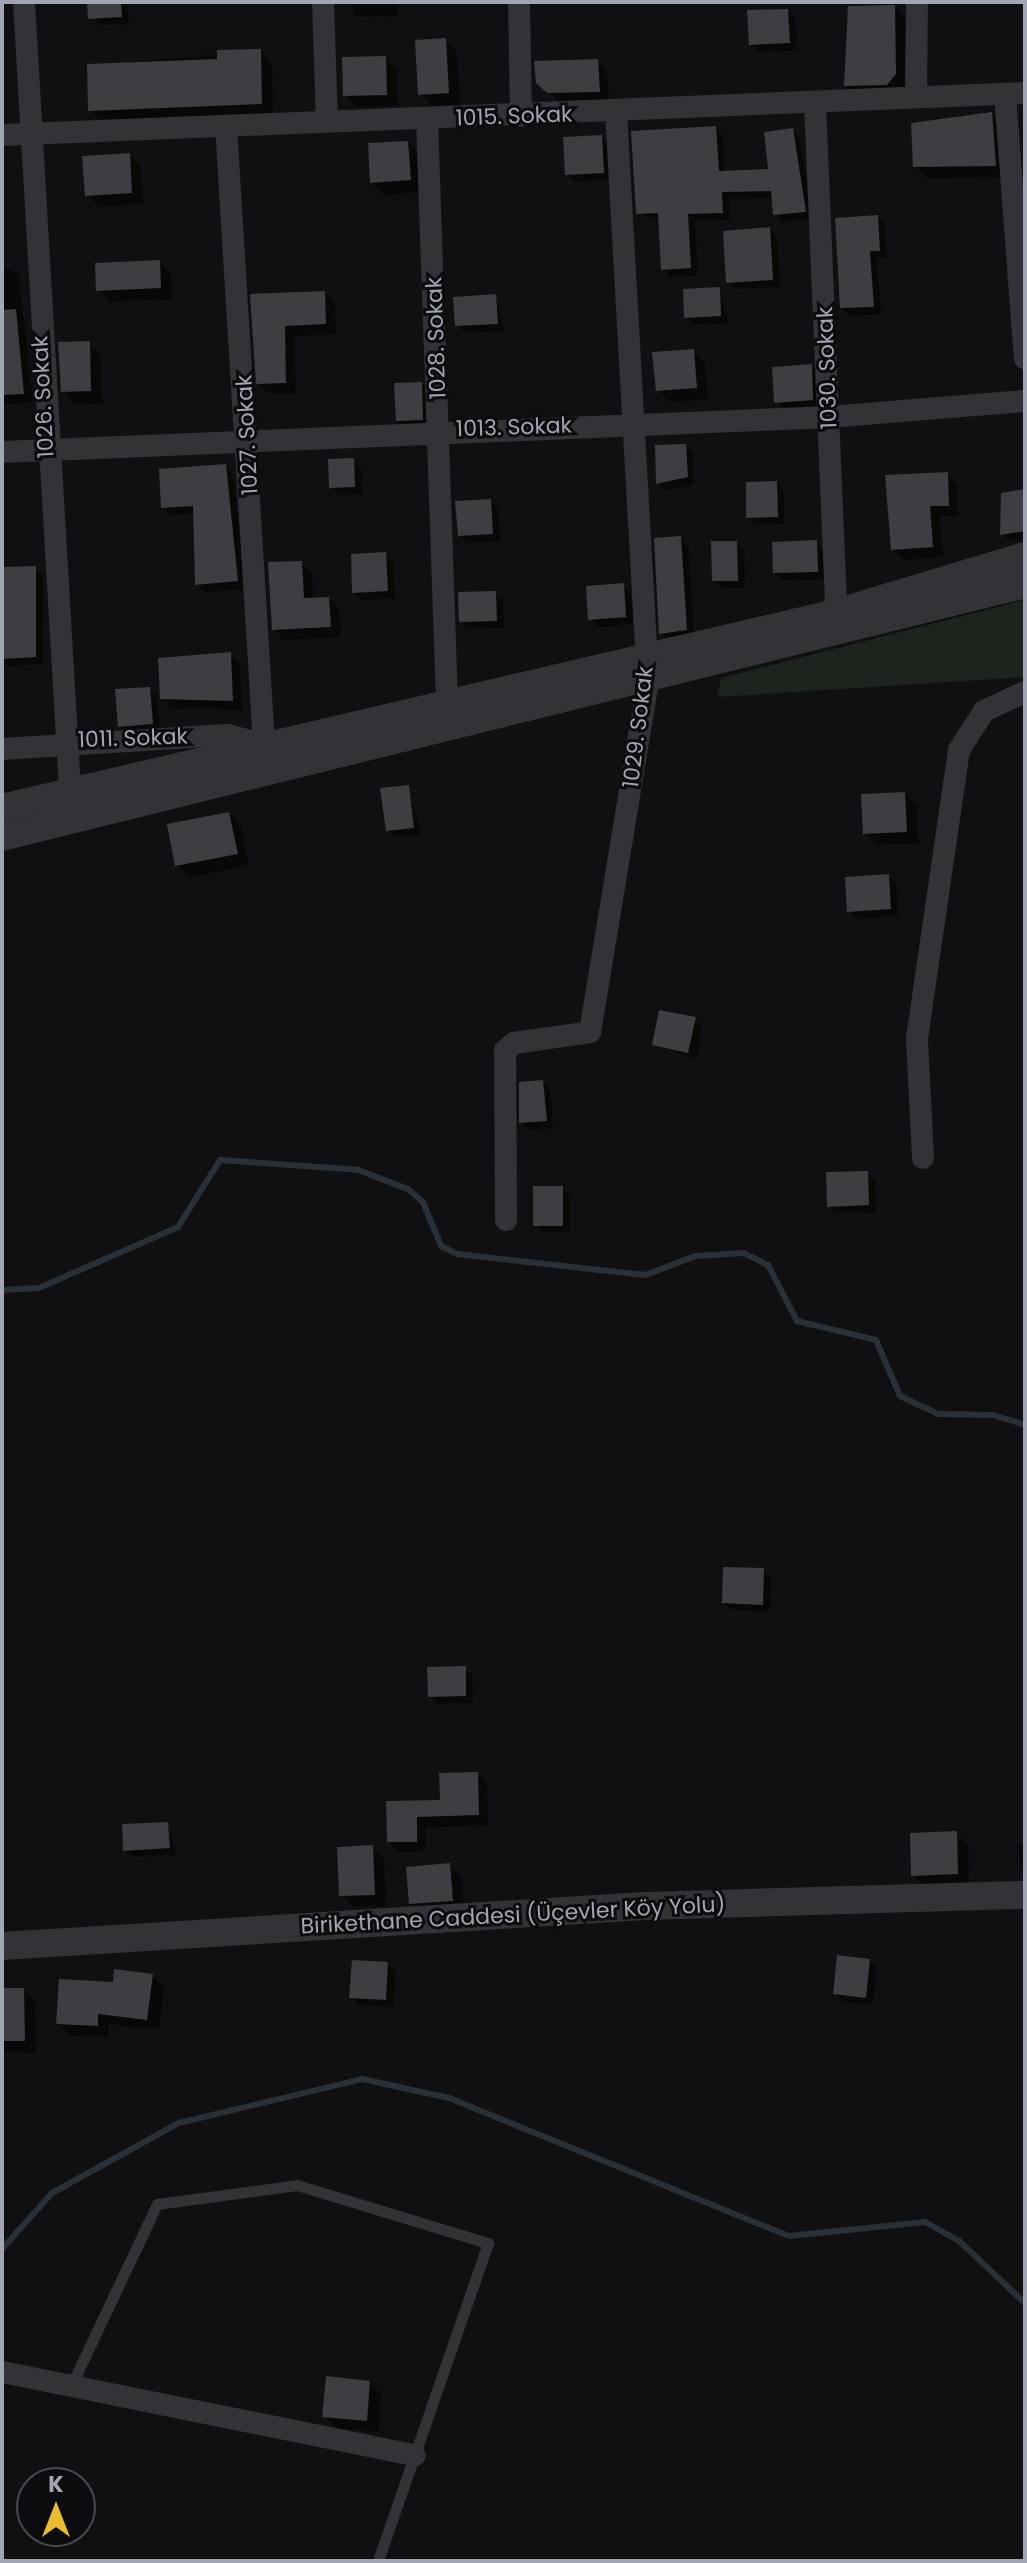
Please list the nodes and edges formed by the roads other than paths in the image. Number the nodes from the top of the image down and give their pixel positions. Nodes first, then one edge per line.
1 (24, 2) edge
2 (323, 2) edge
3 (519, 2) edge
4 (917, 2) edge
5 (1015, 94) edge
6 (916, 97) junction
7 (815, 103) junction
8 (616, 112) junction
9 (521, 116) junction
10 (427, 120) junction
11 (327, 121) junction
12 (226, 126) junction
13 (28, 134) junction
14 (2, 135) edge
15 (1025, 358) edge
16 (1025, 401) edge
17 (829, 417) junction
18 (634, 422) junction
19 (439, 429) junction
20 (248, 442) junction
21 (46, 450) junction
22 (2, 452) edge
23 (1025, 556) edge
24 (1025, 584) edge
25 (837, 623) junction
26 (647, 670) junction
27 (1025, 692) edge
28 (447, 700) junction
29 (72, 741) junction
30 (264, 744) junction
31 (2, 749) edge
32 (70, 791) junction
33 (2, 808) edge
34 (2, 837) edge
35 (923, 1158) dead end
36 (506, 1220) dead end
37 (1025, 1895) edge
38 (2, 1946) edge
39 (2, 2372) edge
40 (71, 2386) junction
41 (415, 2455) junction
42 (378, 2561) edge

1 - 13 street, 1026. Sokak
2 - 11 street
3 - 9 street
4 - 6 street
5 - 6 street, 1015. Sokak
5 - 15 street
6 - 7 street, 1015. Sokak
7 - 8 street, 1015. Sokak
7 - 17 street, 1030. Sokak
8 - 9 street, 1015. Sokak
8 - 18 street, 1029. Sokak
9 - 10 street, 1015. Sokak
10 - 11 street, 1015. Sokak
10 - 19 street, 1028. Sokak
11 - 12 street, 1015. Sokak
12 - 13 street, 1015. Sokak
12 - 20 street, 1027. Sokak
13 - 14 street, 1015. Sokak
13 - 21 street, 1026. Sokak
16 - 17 street, 1013. Sokak
17 - 18 street, 1013. Sokak
17 - 25 street, 1030. Sokak
18 - 19 street, 1013. Sokak
18 - 26 street, 1029. Sokak
19 - 20 street, 1013. Sokak
19 - 28 street, 1028. Sokak
20 - 21 street, 1013. Sokak
20 - 30 street, 1027. Sokak
21 - 22 street, 1013. Sokak
21 - 29 street, 1026. Sokak
23 - 25 street
24 - 25 street
25 - 26 street
26 - 28 street
26 - 34 street
26 - 36 street, 1029. Sokak
27 - 35 street
28 - 30 street
29 - 30 street, 1011. Sokak
29 - 31 street, 1011. Sokak
29 - 32 street, 1026. Sokak
30 - 32 street
32 - 33 street
37 - 38 street, Birikethane Caddesi (Üçevler Köy Yolu)
39 - 40 street
40 - 41 street
40 - 41 lane
41 - 42 lane

